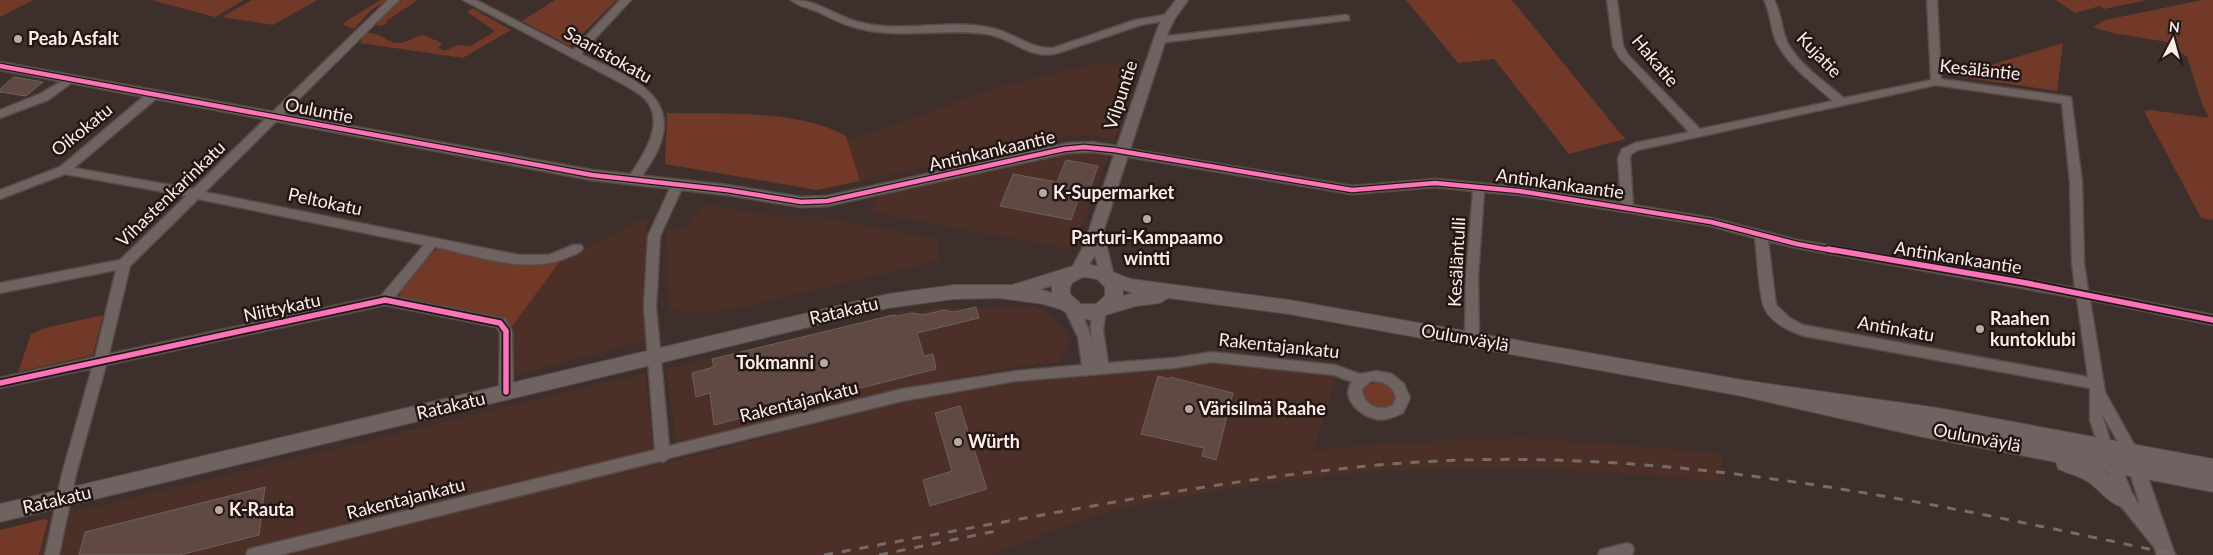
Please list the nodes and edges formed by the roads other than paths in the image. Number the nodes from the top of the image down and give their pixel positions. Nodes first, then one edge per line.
1 (394, 0) edge
2 (468, 0) edge
3 (626, 0) edge
4 (796, 0) edge
5 (1182, 0) edge
6 (1612, 0) edge
7 (1769, 0) edge
8 (1932, 0) edge
9 (1169, 17) junction
10 (1345, 18) dead end
11 (1159, 40) junction
12 (574, 55) junction
13 (0, 66) edge
14 (70, 79) junction
15 (1936, 82) junction
16 (153, 95) junction
17 (1842, 102) junction
18 (0, 114) edge
19 (276, 116) junction
20 (1697, 133) junction
21 (1123, 152) junction
22 (64, 170) junction
23 (634, 180) junction
24 (678, 184) junction
25 (1479, 187) junction
26 (195, 194) junction
27 (0, 195) edge
28 (1627, 208) junction
29 (1097, 234) junction
30 (1761, 234) junction
31 (433, 242) junction
32 (577, 248) dead end
33 (124, 264) junction
34 (1073, 273) junction
35 (1109, 278) junction
36 (0, 288) edge
37 (991, 292) junction
38 (2081, 293) junction
39 (1188, 294) junction
40 (386, 300) junction
41 (1067, 305) junction
42 (1102, 309) junction
43 (2213, 320) edge
44 (1472, 339) junction
45 (653, 357) junction
46 (100, 361) junction
47 (1095, 369) junction
48 (1361, 380) dead end
49 (0, 383) edge
50 (2097, 389) junction
51 (506, 392) junction
52 (1765, 392) junction
53 (1970, 437) junction
54 (2108, 455) junction
55 (664, 456) junction
56 (2134, 460) junction
57 (2213, 467) edge
58 (2213, 483) edge
59 (63, 498) junction
60 (2126, 500) junction
61 (0, 513) edge
62 (2163, 548) edge
63 (1627, 550) dead end
64 (52, 555) edge
65 (253, 555) edge
66 (1605, 555) edge

1 - 19 street, Vihastenkarinkatu
2 - 12 street, Saaristokatu
3 - 12 street
4 - 9 street
5 - 9 street, Vilpuntie
6 - 20 street, Hakatie
7 - 17 street, Kujatie
8 - 15 street
9 - 11 street, Vilpuntie
10 - 11 street
11 - 21 street, Vilpuntie
12 - 23 street, Saaristokatu
13 - 14 street, Ouluntie
14 - 16 street, Ouluntie
14 - 18 street
15 - 17 street, Kesäläntie
15 - 38 street, Kesäläntie
16 - 19 street, Ouluntie
16 - 22 street, Oikokatu
17 - 20 street, Kesäläntie
19 - 23 street, Ouluntie
19 - 26 street, Vihastenkarinkatu
20 - 28 street, Kesäläntie
21 - 24 street, Antinkankaantie
21 - 25 street, Antinkankaantie
21 - 29 street, Vilpuntie
22 - 26 street, Peltokatu
22 - 27 street, Oikokatu
23 - 24 street, Antinkankaantie
24 - 45 street
25 - 28 street, Antinkankaantie
25 - 44 street, Kesäläntulli
26 - 31 street, Peltokatu
26 - 33 street, Vihastenkarinkatu
28 - 30 street, Antinkankaantie
29 - 34 street, Vilpuntie
29 - 35 street
30 - 38 street, Antinkankaantie
30 - 50 street, Antinkatu
31 - 32 street, Peltokatu
31 - 40 street
33 - 36 street
33 - 46 street, Vihastenkarinkatu
34 - 35 main road
34 - 37 main road, Ratakatu
34 - 41 main road
35 - 39 main road, Oulunväylä
35 - 42 main road
37 - 41 main road, Ratakatu
37 - 45 main road, Ratakatu
38 - 43 street, Antinkankaantie
38 - 50 street, Kesäläntie
39 - 42 main road, Oulunväylä
39 - 44 main road, Oulunväylä
40 - 46 street, Niittykatu
40 - 51 street, Niittykatu
41 - 42 main road
41 - 47 street
42 - 47 street
44 - 52 main road, Oulunväylä
45 - 51 main road, Ratakatu
45 - 55 street
46 - 49 street, Niittykatu
46 - 59 street, Vihastenkarinkatu
47 - 48 street, Rakentajankatu
47 - 55 street, Rakentajankatu
50 - 54 street, Kesäläntie
50 - 56 street, Kesäläntie
51 - 59 main road, Ratakatu
52 - 53 main road, Oulunväylä
52 - 54 main road, Oulunväylä
53 - 54 main road, Oulunväylä
53 - 60 main road
54 - 56 main road, Oulunväylä
54 - 60 street
55 - 65 street, Rakentajankatu
56 - 57 main road, Oulunväylä
56 - 58 main road, Oulunväylä
56 - 62 street
59 - 61 main road, Ratakatu
59 - 64 street
60 - 62 street
63 - 66 street

